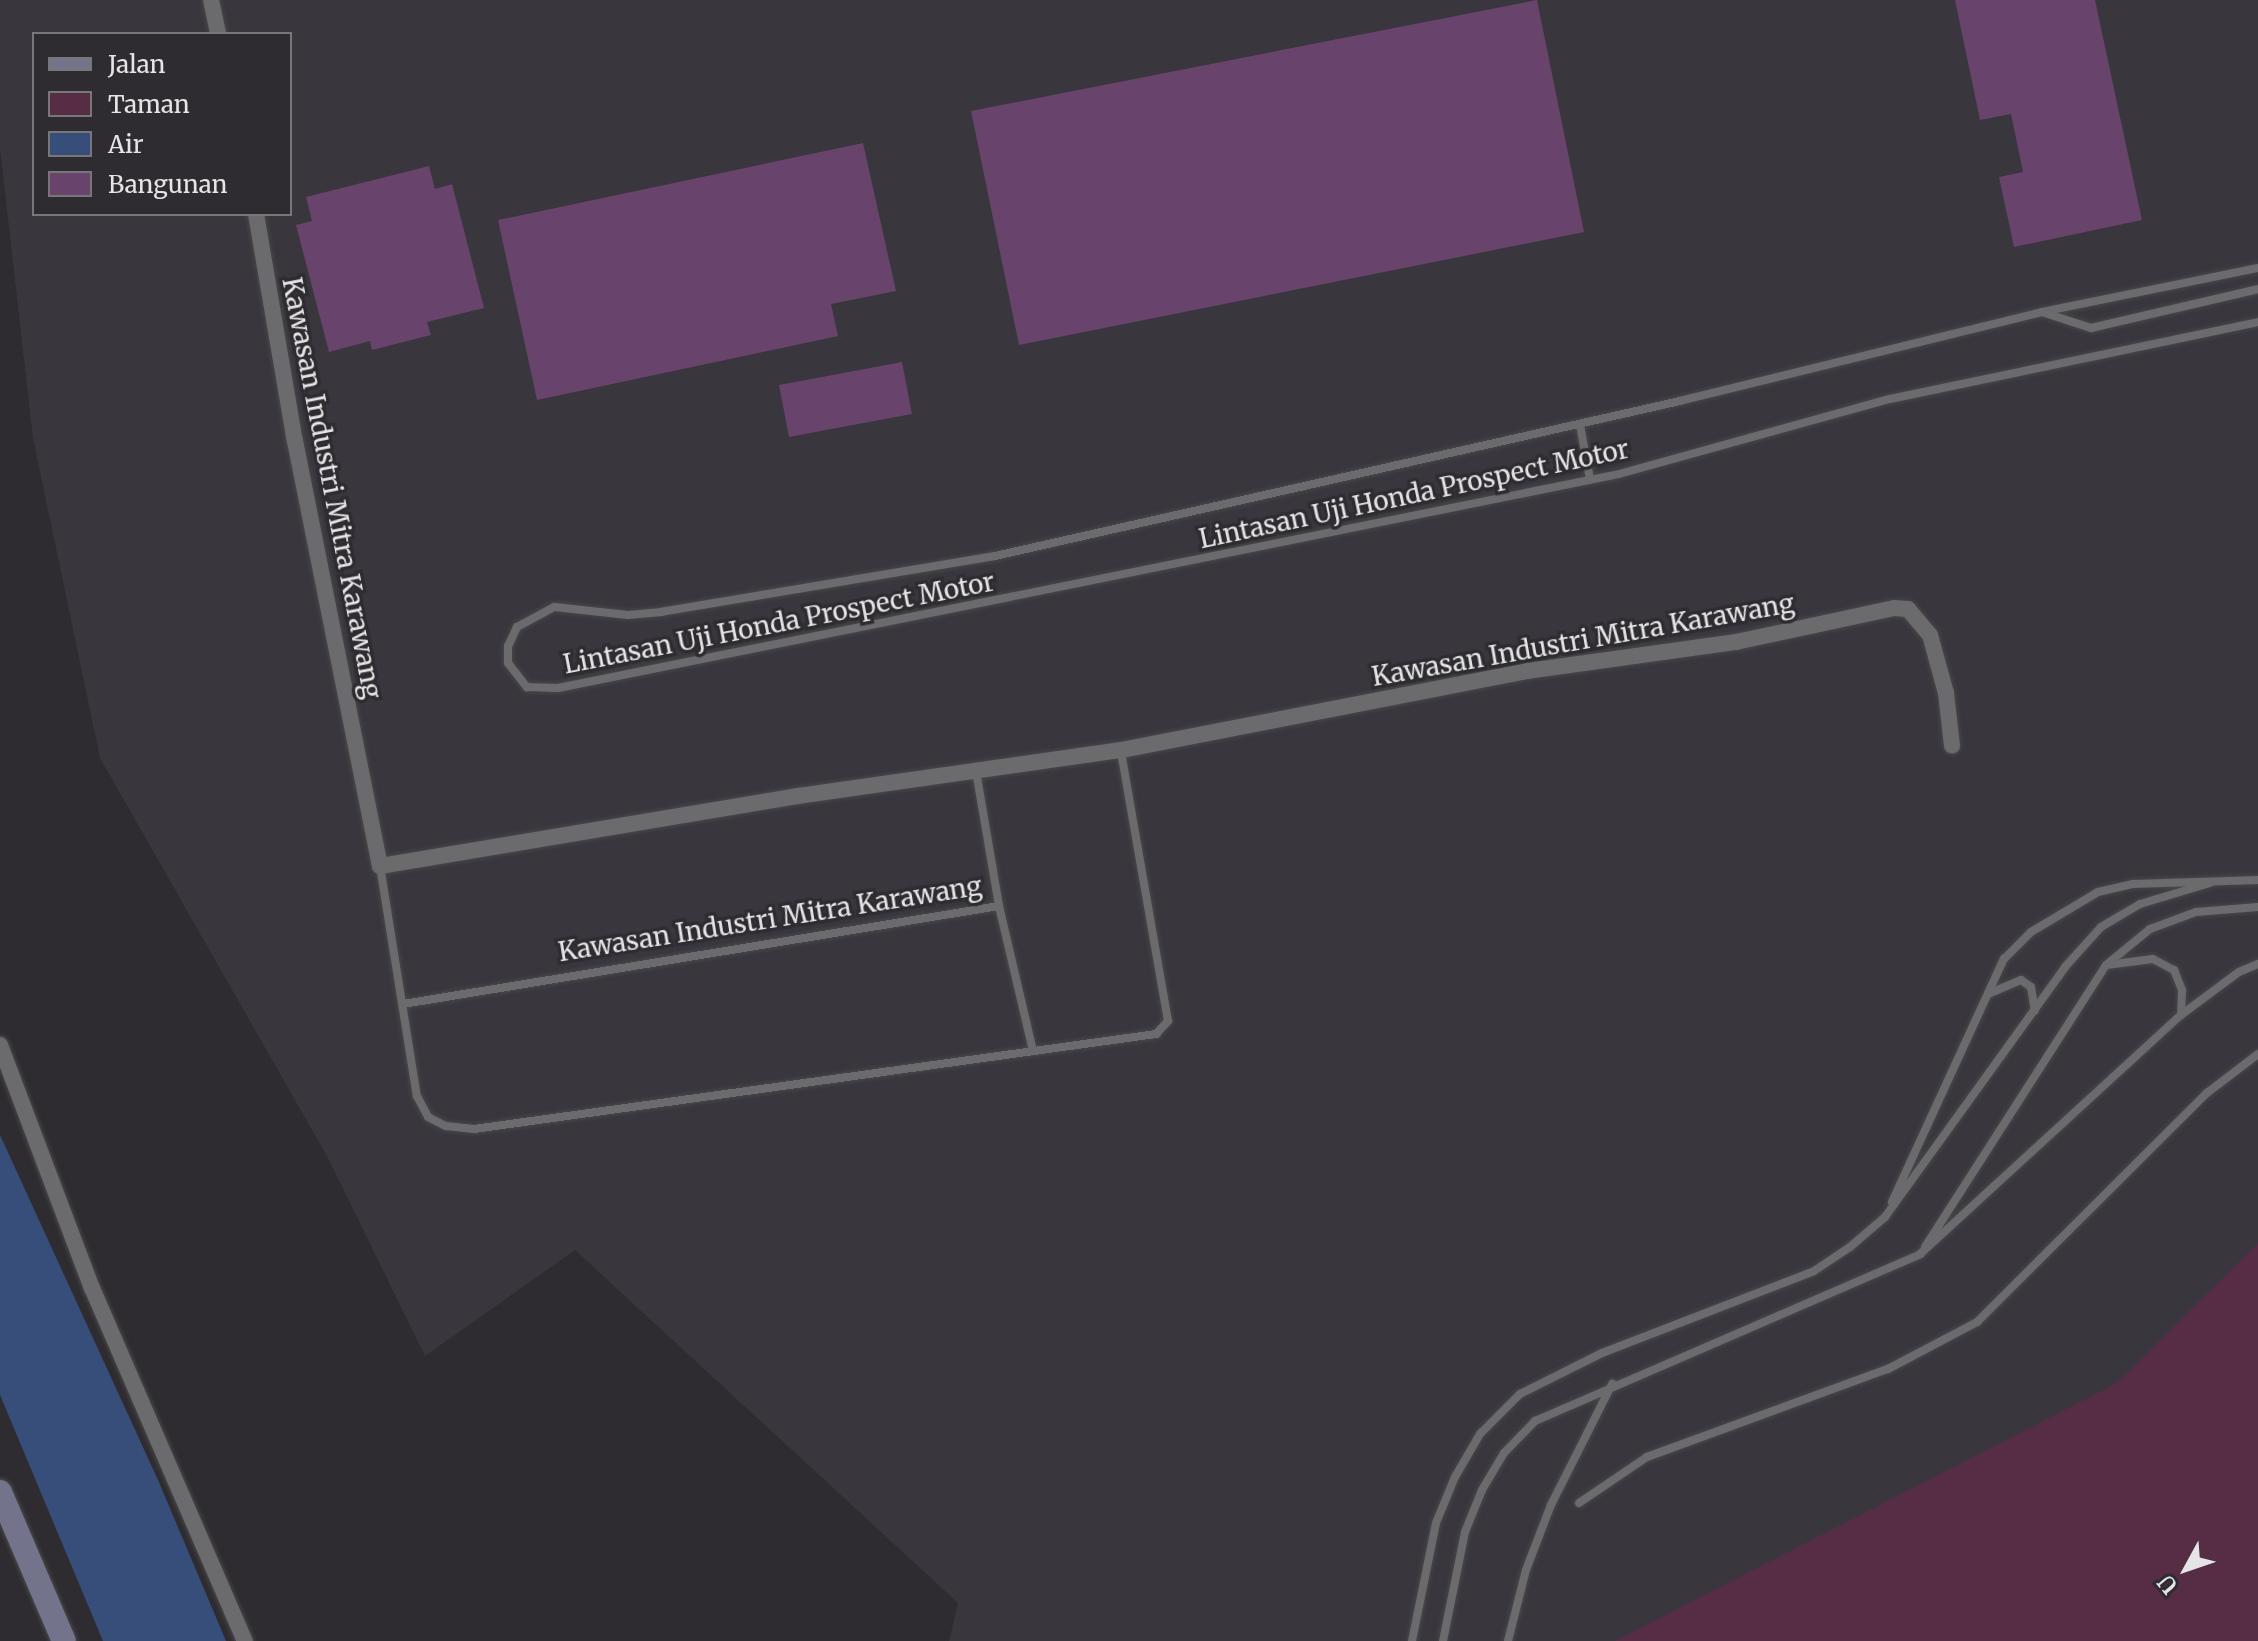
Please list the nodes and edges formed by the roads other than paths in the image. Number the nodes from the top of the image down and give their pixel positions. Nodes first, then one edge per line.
1 (211, 0) edge
2 (218, 32) edge
3 (256, 216) edge
4 (2258, 268) edge
5 (2258, 289) edge
6 (2042, 312) junction
7 (2258, 322) edge
8 (1580, 425) junction
9 (1590, 479) junction
10 (1952, 746) dead end
11 (1121, 750) junction
12 (976, 771) junction
13 (380, 866) junction
14 (2258, 880) edge
15 (2210, 883) junction
16 (999, 906) junction
17 (2258, 907) edge
18 (2258, 964) edge
19 (2106, 965) junction
20 (1988, 994) junction
21 (403, 1004) junction
22 (2035, 1011) junction
23 (2181, 1015) junction
24 (0, 1045) edge
25 (1033, 1051) junction
26 (2258, 1054) edge
27 (1885, 1217) junction
28 (1920, 1254) junction
29 (1612, 1384) junction
30 (0, 1492) edge
31 (1579, 1503) dead end
32 (64, 1641) edge
33 (245, 1641) edge
34 (1412, 1641) edge
35 (1443, 1641) edge
36 (1508, 1641) edge

1 - 2 street
3 - 13 street, Kawasan Industri Mitra Karawang
4 - 6 lane, Lintasan Uji Honda Prospect Motor
5 - 6 lane
6 - 8 lane, Lintasan Uji Honda Prospect Motor
7 - 9 lane, Lintasan Uji Honda Prospect Motor
8 - 9 lane
8 - 9 lane, Lintasan Uji Honda Prospect Motor
10 - 11 street, Kawasan Industri Mitra Karawang
11 - 12 street, Kawasan Industri Mitra Karawang
11 - 25 lane, Kawasan Industri Mitra Karawang
12 - 13 street, Kawasan Industri Mitra Karawang
12 - 16 lane
13 - 21 lane, Kawasan Industri Mitra Karawang
14 - 15 lane
15 - 20 lane
15 - 22 lane
16 - 21 lane, Kawasan Industri Mitra Karawang
16 - 25 lane, Kawasan Industri Mitra Karawang
17 - 19 lane
18 - 23 lane
19 - 23 lane
19 - 28 lane
20 - 22 lane
20 - 27 lane
21 - 25 lane, Kawasan Industri Mitra Karawang
22 - 27 lane
23 - 28 lane
24 - 33 street
26 - 31 lane
27 - 34 lane
28 - 29 lane
29 - 35 lane
29 - 36 lane
30 - 32 street

